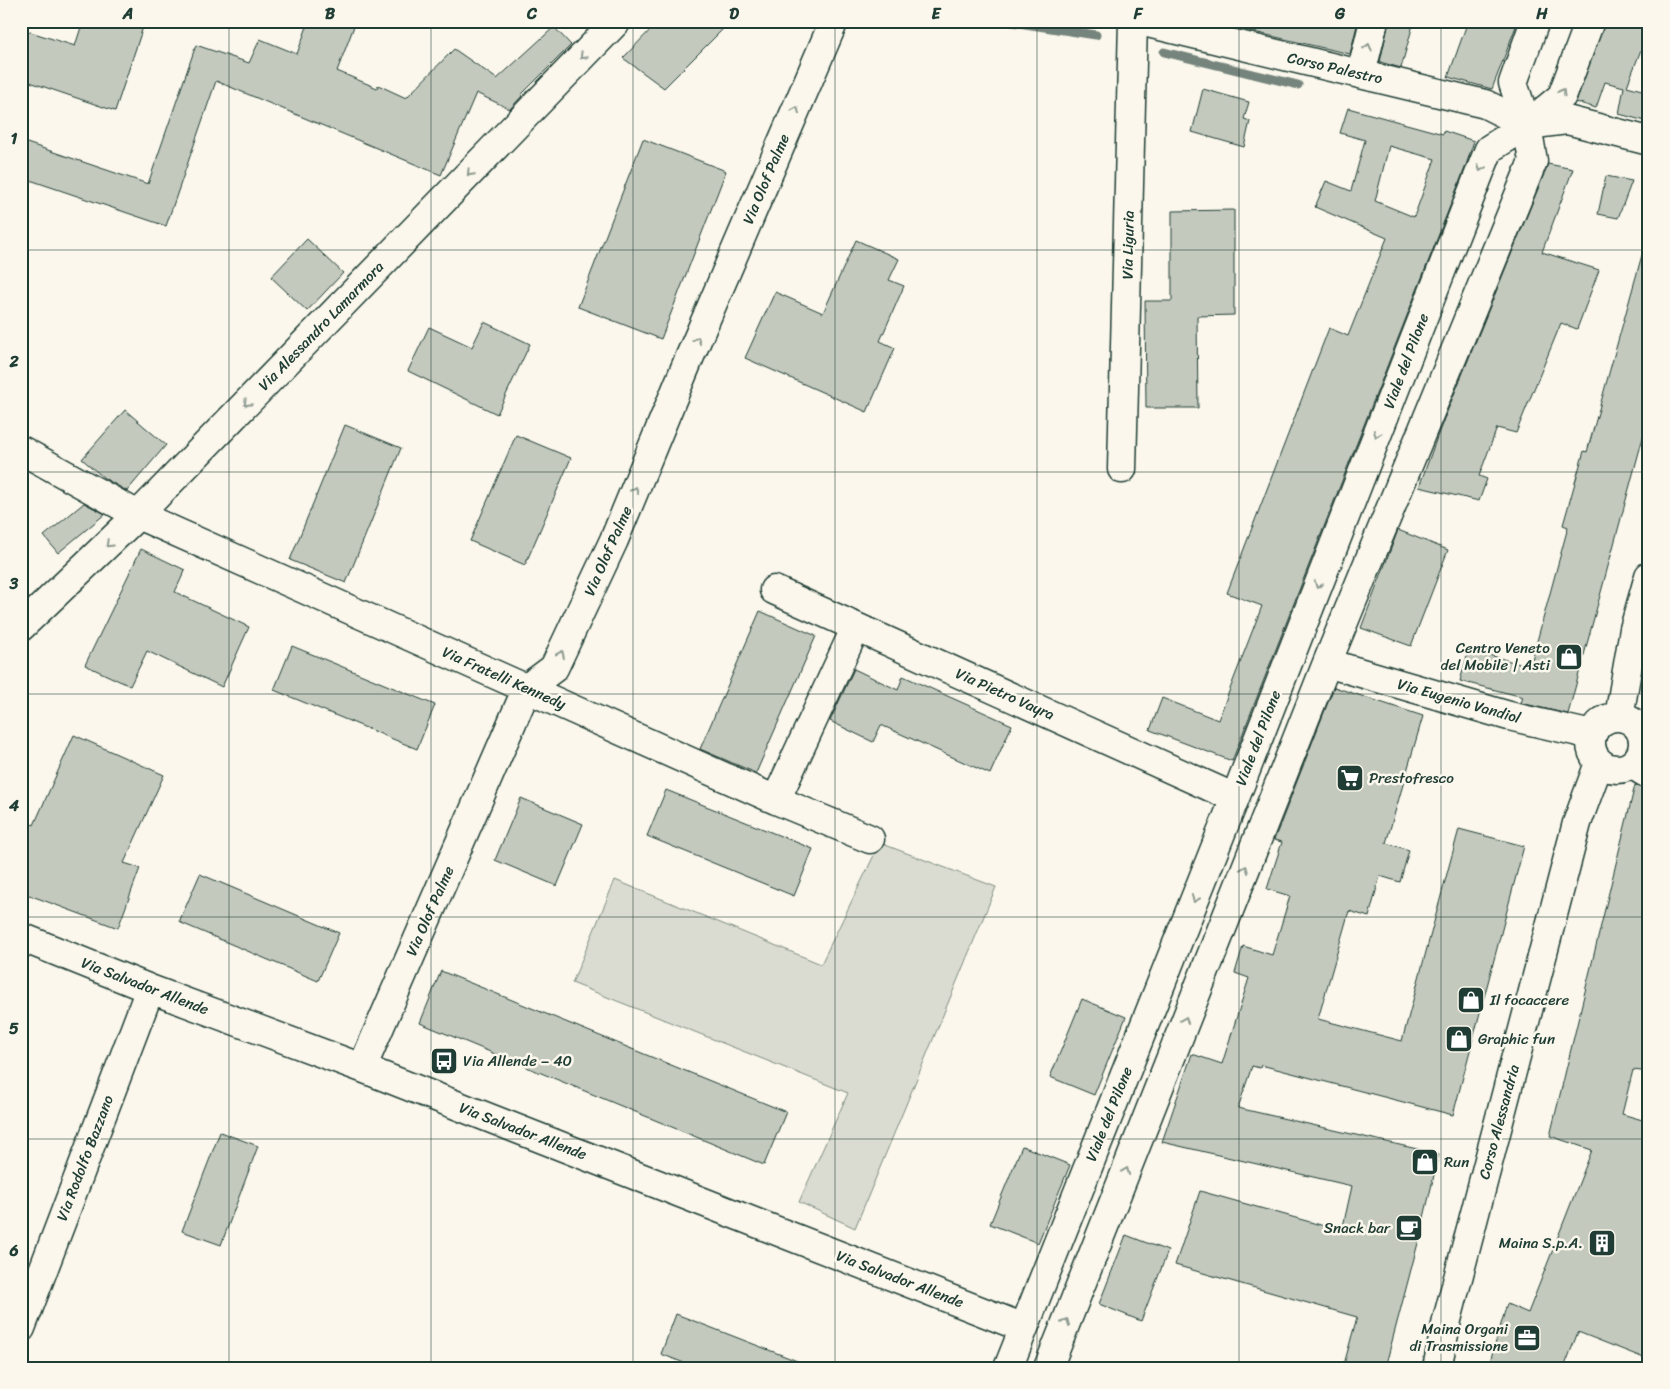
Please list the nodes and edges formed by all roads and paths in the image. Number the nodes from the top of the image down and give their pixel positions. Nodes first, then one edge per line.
1 (617, 21) edge
2 (834, 21) edge
3 (1134, 21) edge
4 (1139, 21) edge
5 (1374, 21) edge
6 (1536, 21) edge
7 (1590, 21) edge
8 (1361, 74) junction
9 (1528, 125) junction
10 (1649, 141) edge
11 (21, 450) edge
12 (1122, 469) dead end
13 (138, 515) junction
14 (1649, 576) edge
15 (774, 590) dead end
16 (21, 627) edge
17 (856, 627) junction
18 (1327, 663) junction
19 (527, 688) junction
20 (1619, 717) junction
21 (1592, 735) junction
22 (1599, 763) junction
23 (1641, 770) edge
24 (1235, 798) junction
25 (776, 800) junction
26 (870, 839) dead end
27 (21, 937) edge
28 (150, 988) junction
29 (362, 1068) junction
30 (21, 1328) edge
31 (1024, 1328) junction
32 (1008, 1368) edge
33 (1048, 1368) edge
34 (1437, 1368) edge

1 -> 13 street, Via Alessandro Lamarmora
19 -> 2 street, Via Olof Palme
3 - 12 street, Via Liguria
4 - 8 street, Corso Palestro
8 -> 5 street
6 - 9 street
9 -> 7 street, Viale del Pilone
8 - 9 street, Corso Palestro
9 - 10 street
9 - 18 street
9 -> 24 street, Viale del Pilone
11 - 13 street, Via Fratelli Kennedy
13 -> 16 street, Via Alessandro Lamarmora
13 - 19 street, Via Fratelli Kennedy
14 - 20 street
15 - 17 street, Via Pietro Vayra
17 - 24 street, Via Pietro Vayra
17 - 25 street
18 - 21 street, Via Eugenio Vandiol
33 -> 18 street
19 - 25 street, Via Fratelli Kennedy
19 - 29 street, Via Olof Palme
20 - 21 street
20 - 23 street
21 - 22 street
22 - 23 street
22 - 34 street, Corso Alessandria
24 -> 31 street, Viale del Pilone
25 - 26 street, Via Fratelli Kennedy
27 - 28 street, Via Salvador Allende
28 - 29 street, Via Salvador Allende
28 - 30 street, Via Rodolfo Bazzano
29 - 31 street, Via Salvador Allende
31 - 32 street, Viale del Pilone

